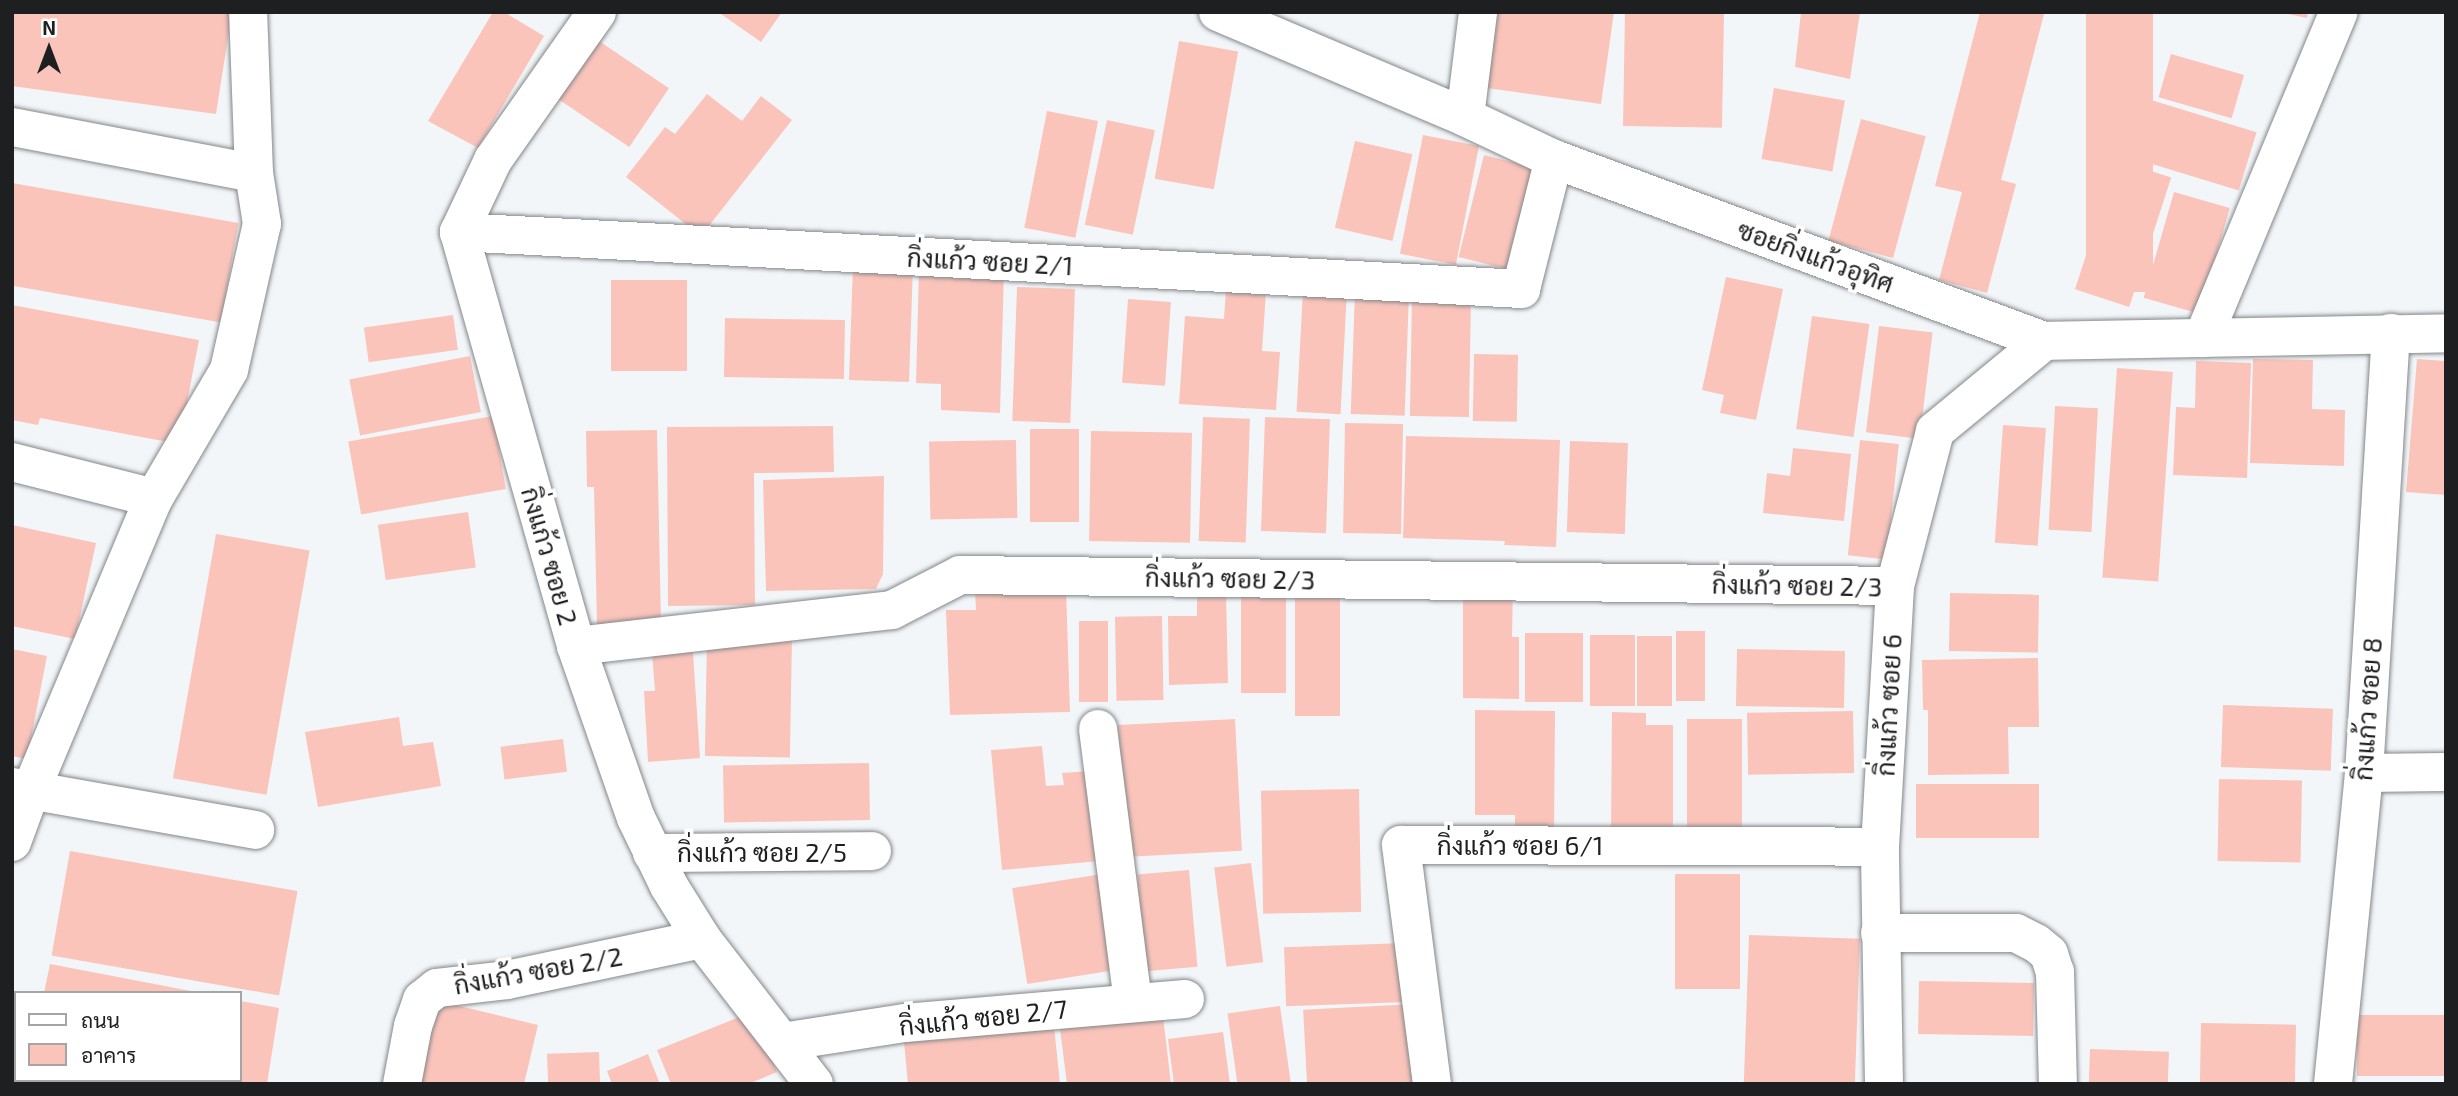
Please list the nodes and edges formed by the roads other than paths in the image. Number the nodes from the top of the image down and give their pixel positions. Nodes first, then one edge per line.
1 (248, 12) edge
2 (597, 12) edge
3 (1218, 12) edge
4 (1478, 12) edge
5 (2339, 12) edge
6 (1465, 117) junction
7 (12, 127) edge
8 (1554, 159) junction
9 (254, 173) junction
10 (460, 232) junction
11 (2391, 333) junction
12 (2446, 333) edge
13 (2203, 338) junction
14 (2044, 341) junction
15 (12, 462) edge
16 (154, 498) junction
17 (1895, 586) junction
18 (576, 646) junction
19 (1098, 729) dead end
20 (2446, 772) edge
21 (2364, 773) junction
22 (22, 789) edge
23 (255, 830) dead end
24 (12, 842) edge
25 (1880, 846) junction
26 (872, 851) dead end
27 (652, 853) junction
28 (1880, 933) junction
29 (702, 939) junction
30 (1185, 999) dead end
31 (1133, 1003) junction
32 (782, 1042) junction
33 (806, 1081) edge
34 (402, 1084) edge
35 (1432, 1084) edge
36 (1884, 1084) edge
37 (2058, 1084) edge
38 (2333, 1084) edge

1 - 9 street
2 - 10 street
3 - 6 street, ซอยกิ่งแก้วอุทิศ
4 - 6 street
5 - 13 street
6 - 8 street, ซอยกิ่งแก้วอุทิศ
7 - 9 street
8 - 10 street, กิ่งแก้ว ซอย 2/1
8 - 14 street, ซอยกิ่งแก้วอุทิศ
9 - 16 street
10 - 18 street, กิ่งแก้ว ซอย 2
11 - 12 street, ซอยกิ่งแก้วอุทิศ
11 - 13 street, ซอยกิ่งแก้วอุทิศ
11 - 21 street, กิ่งแก้ว ซอย 8
13 - 14 street, ซอยกิ่งแก้วอุทิศ
14 - 17 street, กิ่งแก้ว ซอย 6
15 - 16 street
16 - 22 street
17 - 18 street, กิ่งแก้ว ซอย 2/3
17 - 25 street, กิ่งแก้ว ซอย 6
18 - 27 street, กิ่งแก้ว ซอย 2
19 - 31 street
20 - 21 street
21 - 38 street, กิ่งแก้ว ซอย 8
22 - 23 street
22 - 24 street
25 - 28 street, กิ่งแก้ว ซอย 6
25 - 35 street, กิ่งแก้ว ซอย 6/1
26 - 27 street, กิ่งแก้ว ซอย 2/5
27 - 29 street, กิ่งแก้ว ซอย 2
28 - 36 street, กิ่งแก้ว ซอย 6
28 - 37 street
29 - 32 street, กิ่งแก้ว ซอย 2
29 - 34 street, กิ่งแก้ว ซอย 2/2
30 - 31 street, กิ่งแก้ว ซอย 2/7
31 - 32 street, กิ่งแก้ว ซอย 2/7
32 - 33 street, กิ่งแก้ว ซอย 2

